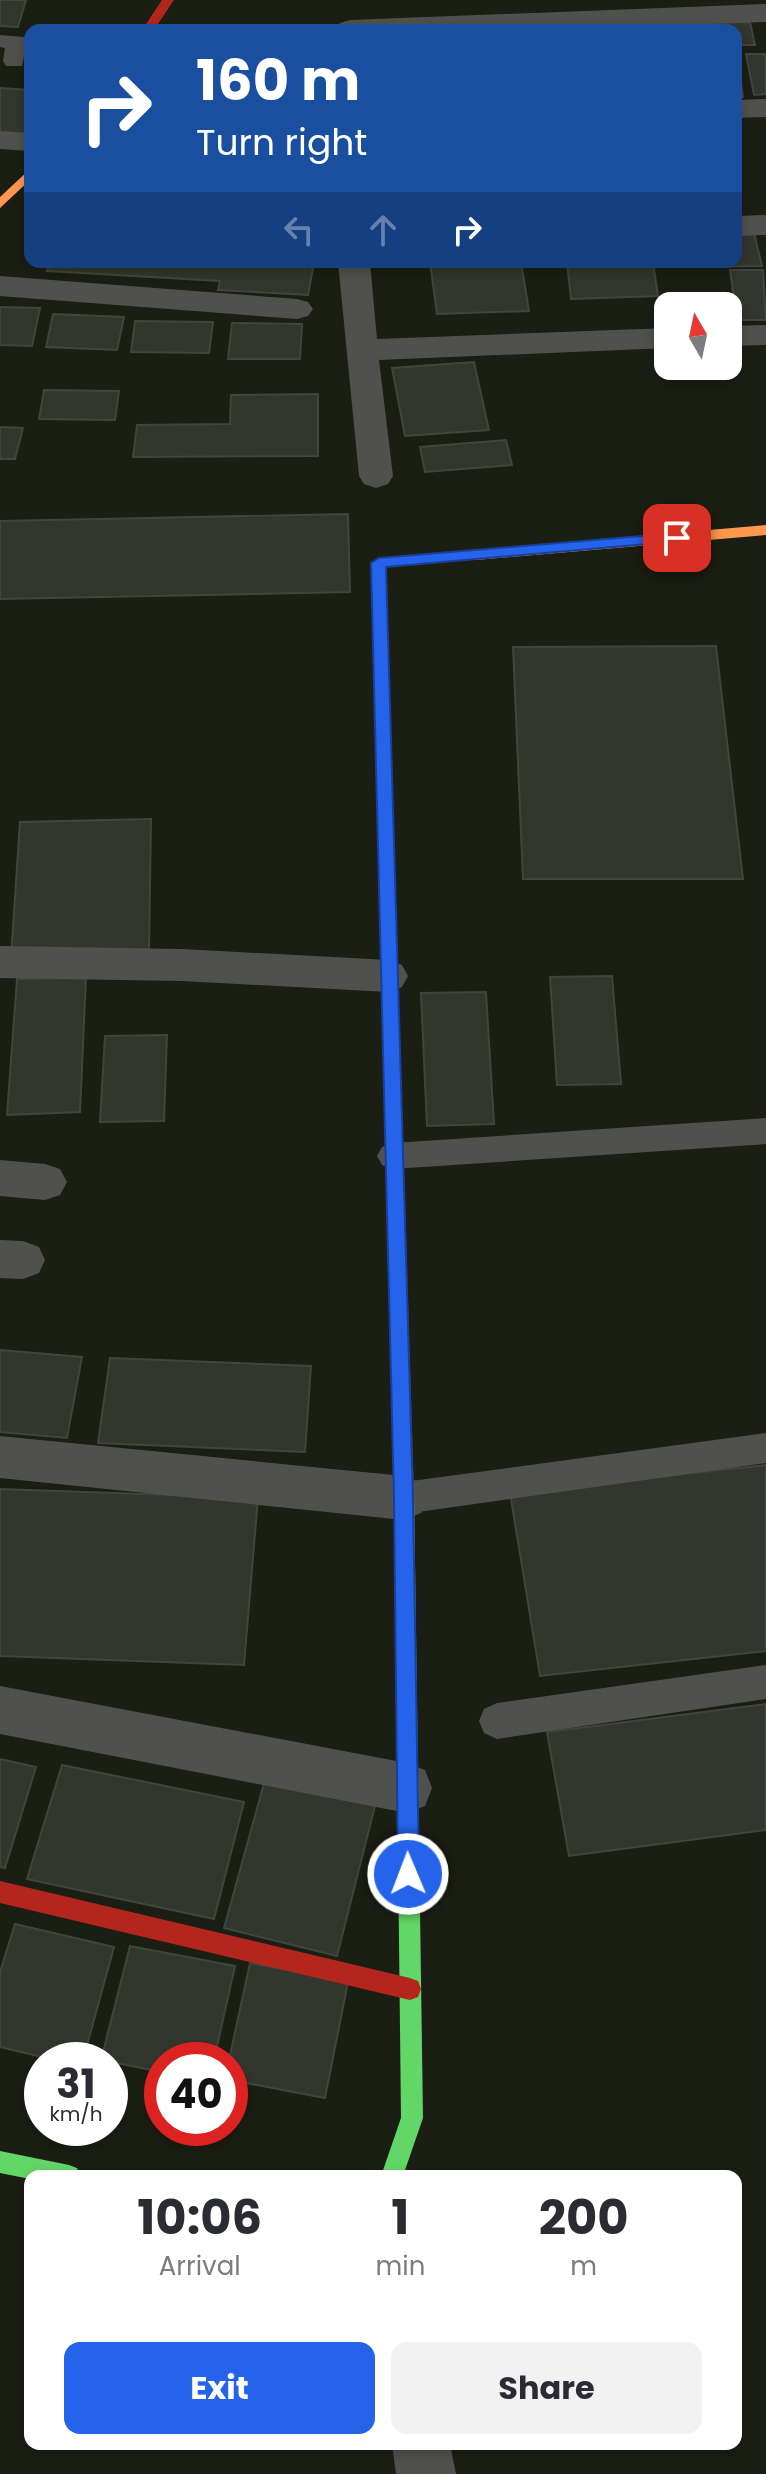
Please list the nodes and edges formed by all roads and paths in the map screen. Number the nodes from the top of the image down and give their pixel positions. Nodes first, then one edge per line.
1 (168, 0) edge
2 (766, 13) edge
3 (350, 20) edge
4 (152, 24) edge
5 (0, 41) edge
6 (15, 65) edge
7 (766, 108) edge
8 (742, 109) edge
9 (0, 140) edge
10 (24, 142) edge
11 (24, 179) edge
12 (0, 204) edge
13 (766, 225) edge
14 (742, 226) edge
15 (354, 268) edge
16 (0, 286) edge
17 (297, 309) dead end
18 (766, 335) edge
19 (742, 336) edge
20 (654, 339) edge
21 (361, 350) junction
22 (376, 476) dead end
23 (766, 530) edge
24 (0, 962) edge
25 (388, 976) junction
26 (766, 1131) edge
27 (393, 1156) junction
28 (0, 1178) edge
29 (45, 1182) dead end
30 (766, 1448) edge
31 (0, 1457) edge
32 (404, 1498) junction
33 (766, 1682) edge
34 (0, 1710) edge
35 (497, 1721) dead end
36 (407, 1788) junction
37 (0, 1892) edge
38 (410, 1989) junction
39 (0, 2162) edge
40 (39, 2170) edge
41 (394, 2170) edge
42 (422, 2450) edge
43 (426, 2474) edge

1 - 4 street
2 - 3 street
5 - 6 lane
7 - 8 street
9 - 10 street
11 - 12 street
13 - 14 street
15 - 21 street
16 - 17 street
18 - 19 street
20 - 21 street
21 - 22 street
23 - 25 street
24 - 25 street
25 - 27 street
26 - 27 lane
27 - 32 street
28 - 29 street
30 - 32 lane
31 - 32 street
32 - 36 street
33 - 35 lane
34 - 36 street
36 - 38 street
37 - 38 street
38 - 41 street
39 - 40 street
42 - 43 street

